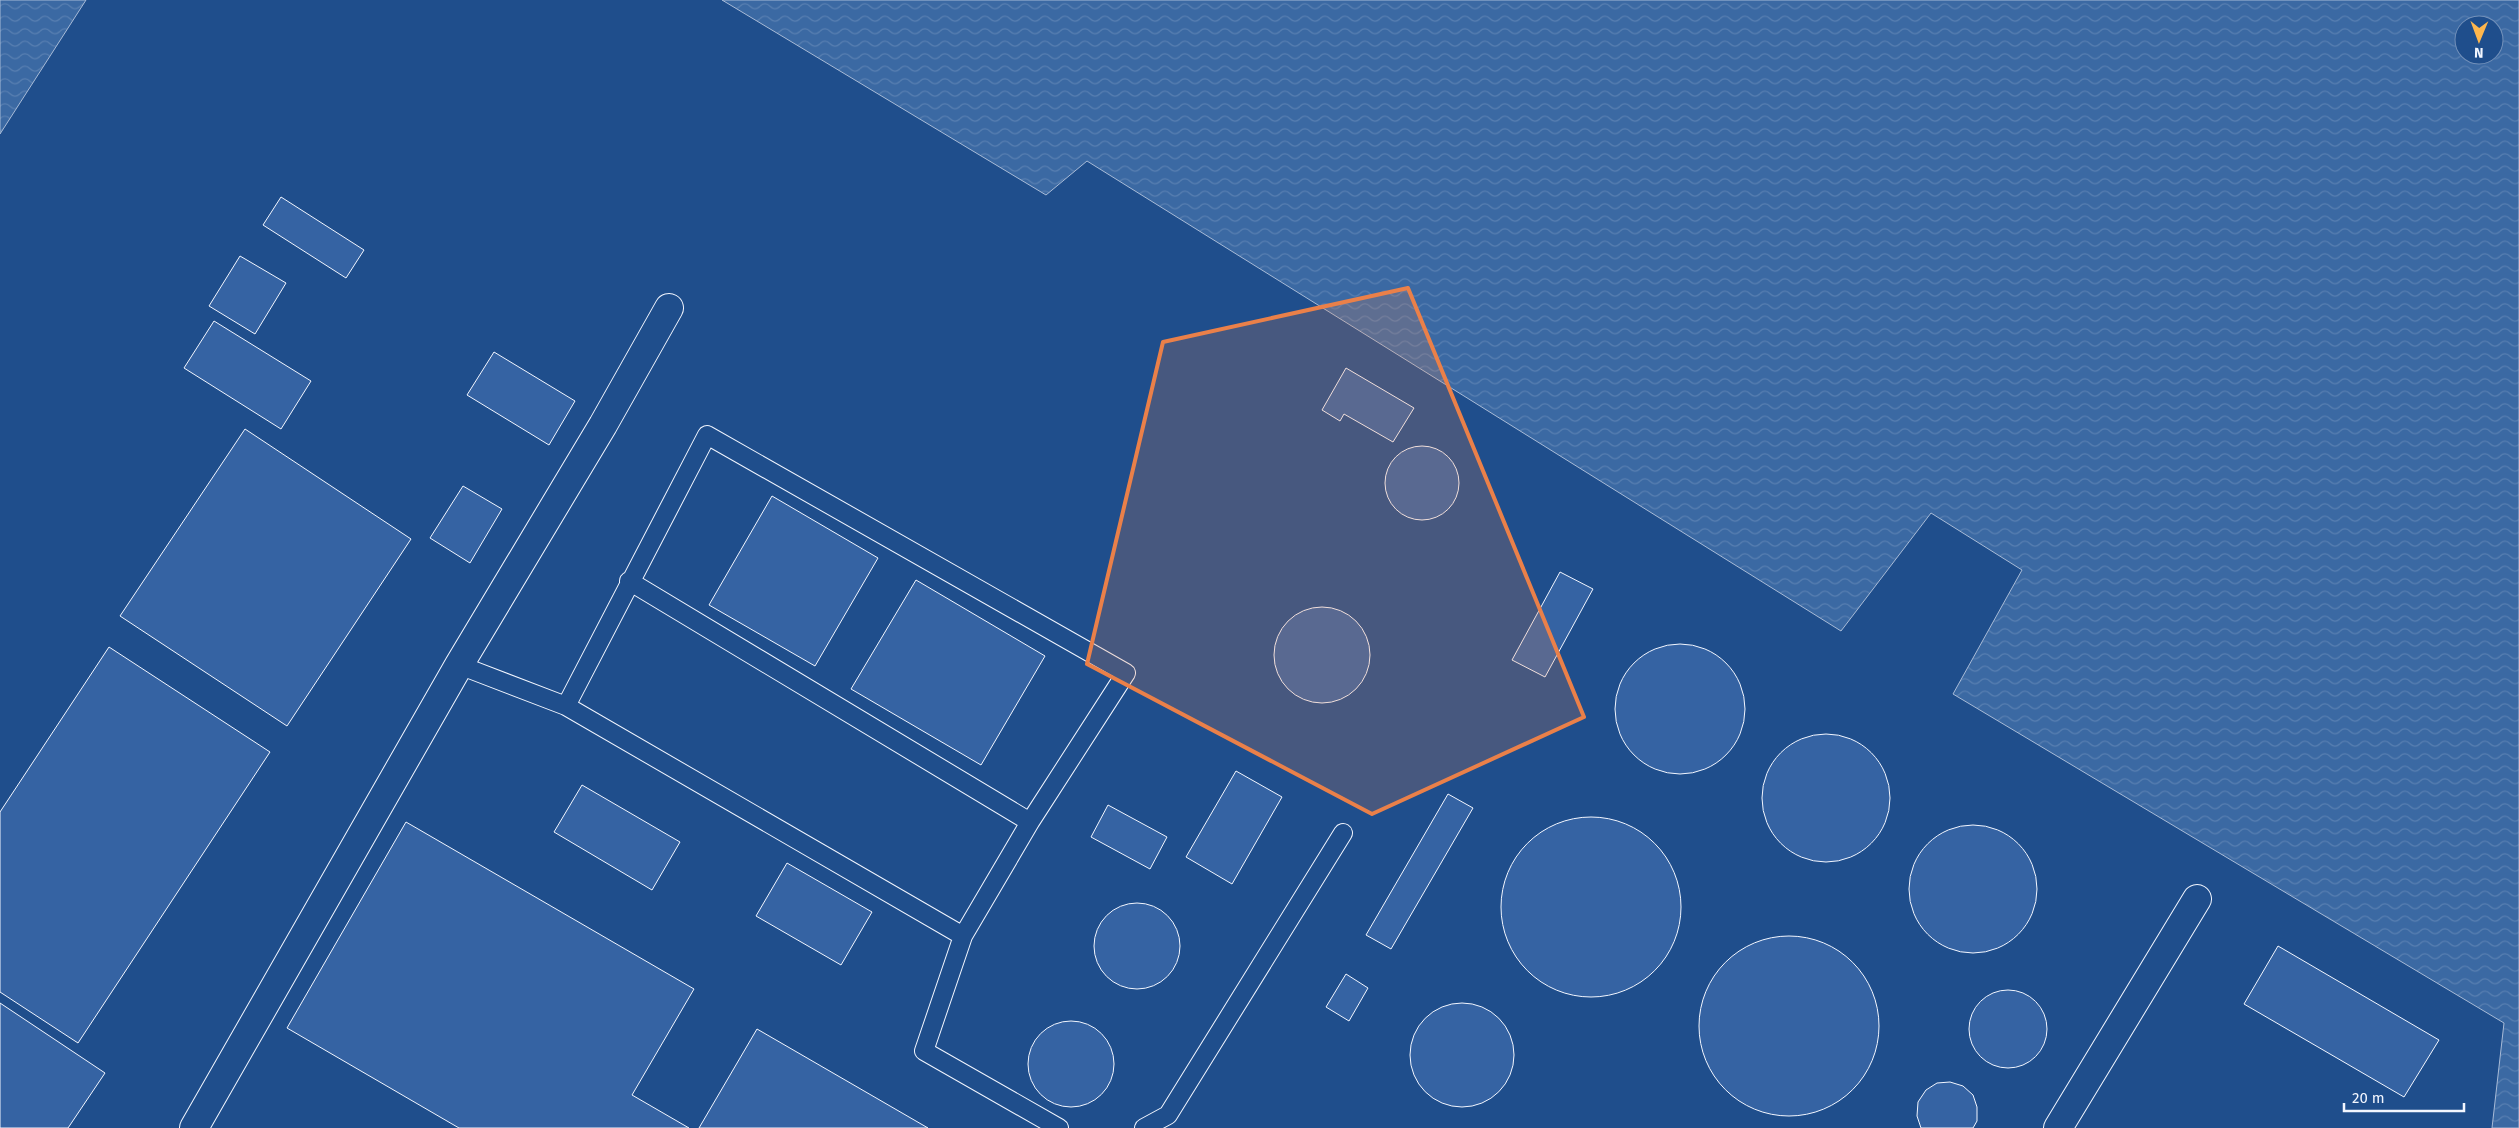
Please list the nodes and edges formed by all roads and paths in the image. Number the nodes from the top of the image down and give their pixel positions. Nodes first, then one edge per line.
1 (669, 308) dead end
2 (629, 581) junction
3 (459, 665) junction
4 (566, 706) junction
5 (1030, 822) junction
6 (1343, 833) dead end
7 (2197, 899) dead end
8 (964, 936) junction
9 (194, 1128) edge
10 (1059, 1128) edge
11 (1144, 1128) edge
12 (2058, 1128) edge

1 - 3 street
2 - 4 lane
2 - 5 lane
2 - 5 lane
3 - 4 lane
3 - 9 street
4 - 8 lane
5 - 8 lane
6 - 11 lane
7 - 12 street
8 - 10 lane

